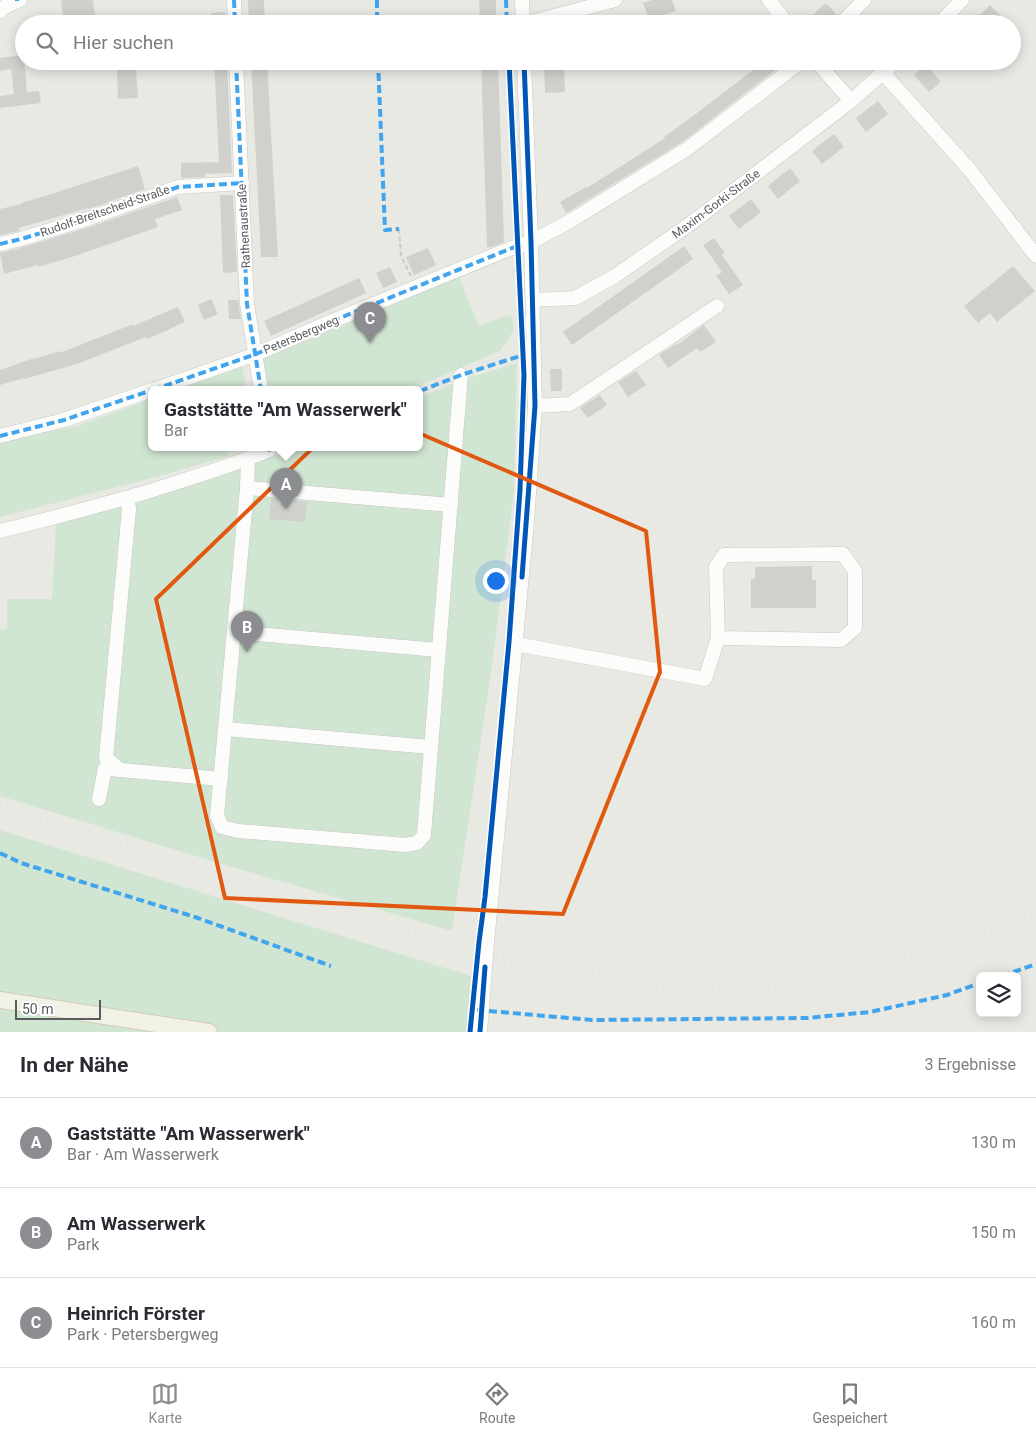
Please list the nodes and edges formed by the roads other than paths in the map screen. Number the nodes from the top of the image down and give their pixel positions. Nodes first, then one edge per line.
1 (17, 0) edge
2 (234, 0) edge
3 (522, 0) edge
4 (615, 0) edge
5 (769, 0) edge
6 (864, 0) edge
7 (962, 0) edge
8 (0, 12) edge
9 (235, 15) edge
10 (523, 15) edge
11 (558, 15) edge
12 (780, 15) edge
13 (850, 15) edge
14 (948, 15) edge
15 (236, 70) edge
16 (524, 70) edge
17 (790, 70) edge
18 (824, 70) edge
19 (885, 70) edge
20 (883, 72) junction
21 (851, 100) junction
22 (242, 183) junction
23 (531, 242) junction
24 (0, 244) edge
25 (1036, 256) edge
26 (532, 300) junction
27 (717, 306) dead end
28 (256, 354) junction
29 (462, 375) dead end
30 (164, 386) edge
31 (260, 386) edge
32 (148, 392) edge
33 (535, 406) junction
34 (0, 436) edge
35 (265, 451) edge
36 (248, 459) junction
37 (247, 488) junction
38 (125, 498) junction
39 (451, 505) junction
40 (0, 534) edge
41 (234, 632) junction
42 (718, 638) junction
43 (516, 644) junction
44 (438, 650) junction
45 (226, 728) junction
46 (430, 747) junction
47 (120, 770) junction
48 (221, 779) junction
49 (99, 799) dead end
50 (0, 1000) edge
51 (209, 1032) edge
52 (480, 1032) edge

1 - 8 street
2 - 9 street
3 - 10 street
4 - 11 street
5 - 12 street
6 - 13 street
7 - 14 street
15 - 22 street, Rathenaustraße
16 - 23 street
17 - 23 street
18 - 21 street
19 - 20 street, Maxim-Gorki-Straße
20 - 21 street, Maxim-Gorki-Straße
20 - 25 street
21 - 26 street, Maxim-Gorki-Straße
22 - 24 street, Rudolf-Breitscheid-Straße
22 - 28 street, Rathenaustraße
23 - 26 street
23 - 28 street, Petersbergweg
26 - 33 street
27 - 33 street
28 - 30 street, Petersbergweg
28 - 31 street, Rathenaustraße
29 - 39 street
32 - 34 street, Petersbergweg
33 - 43 street
35 - 36 street
36 - 37 street
36 - 38 street
37 - 39 street
37 - 41 street
38 - 40 street
38 - 47 street
39 - 44 street
41 - 44 street
41 - 45 street
42 - 42 street
42 - 43 street
43 - 52 street, bridge
44 - 46 street
45 - 46 street
45 - 48 street
46 - 48 street
47 - 48 street
47 - 49 street
50 - 51 main road

